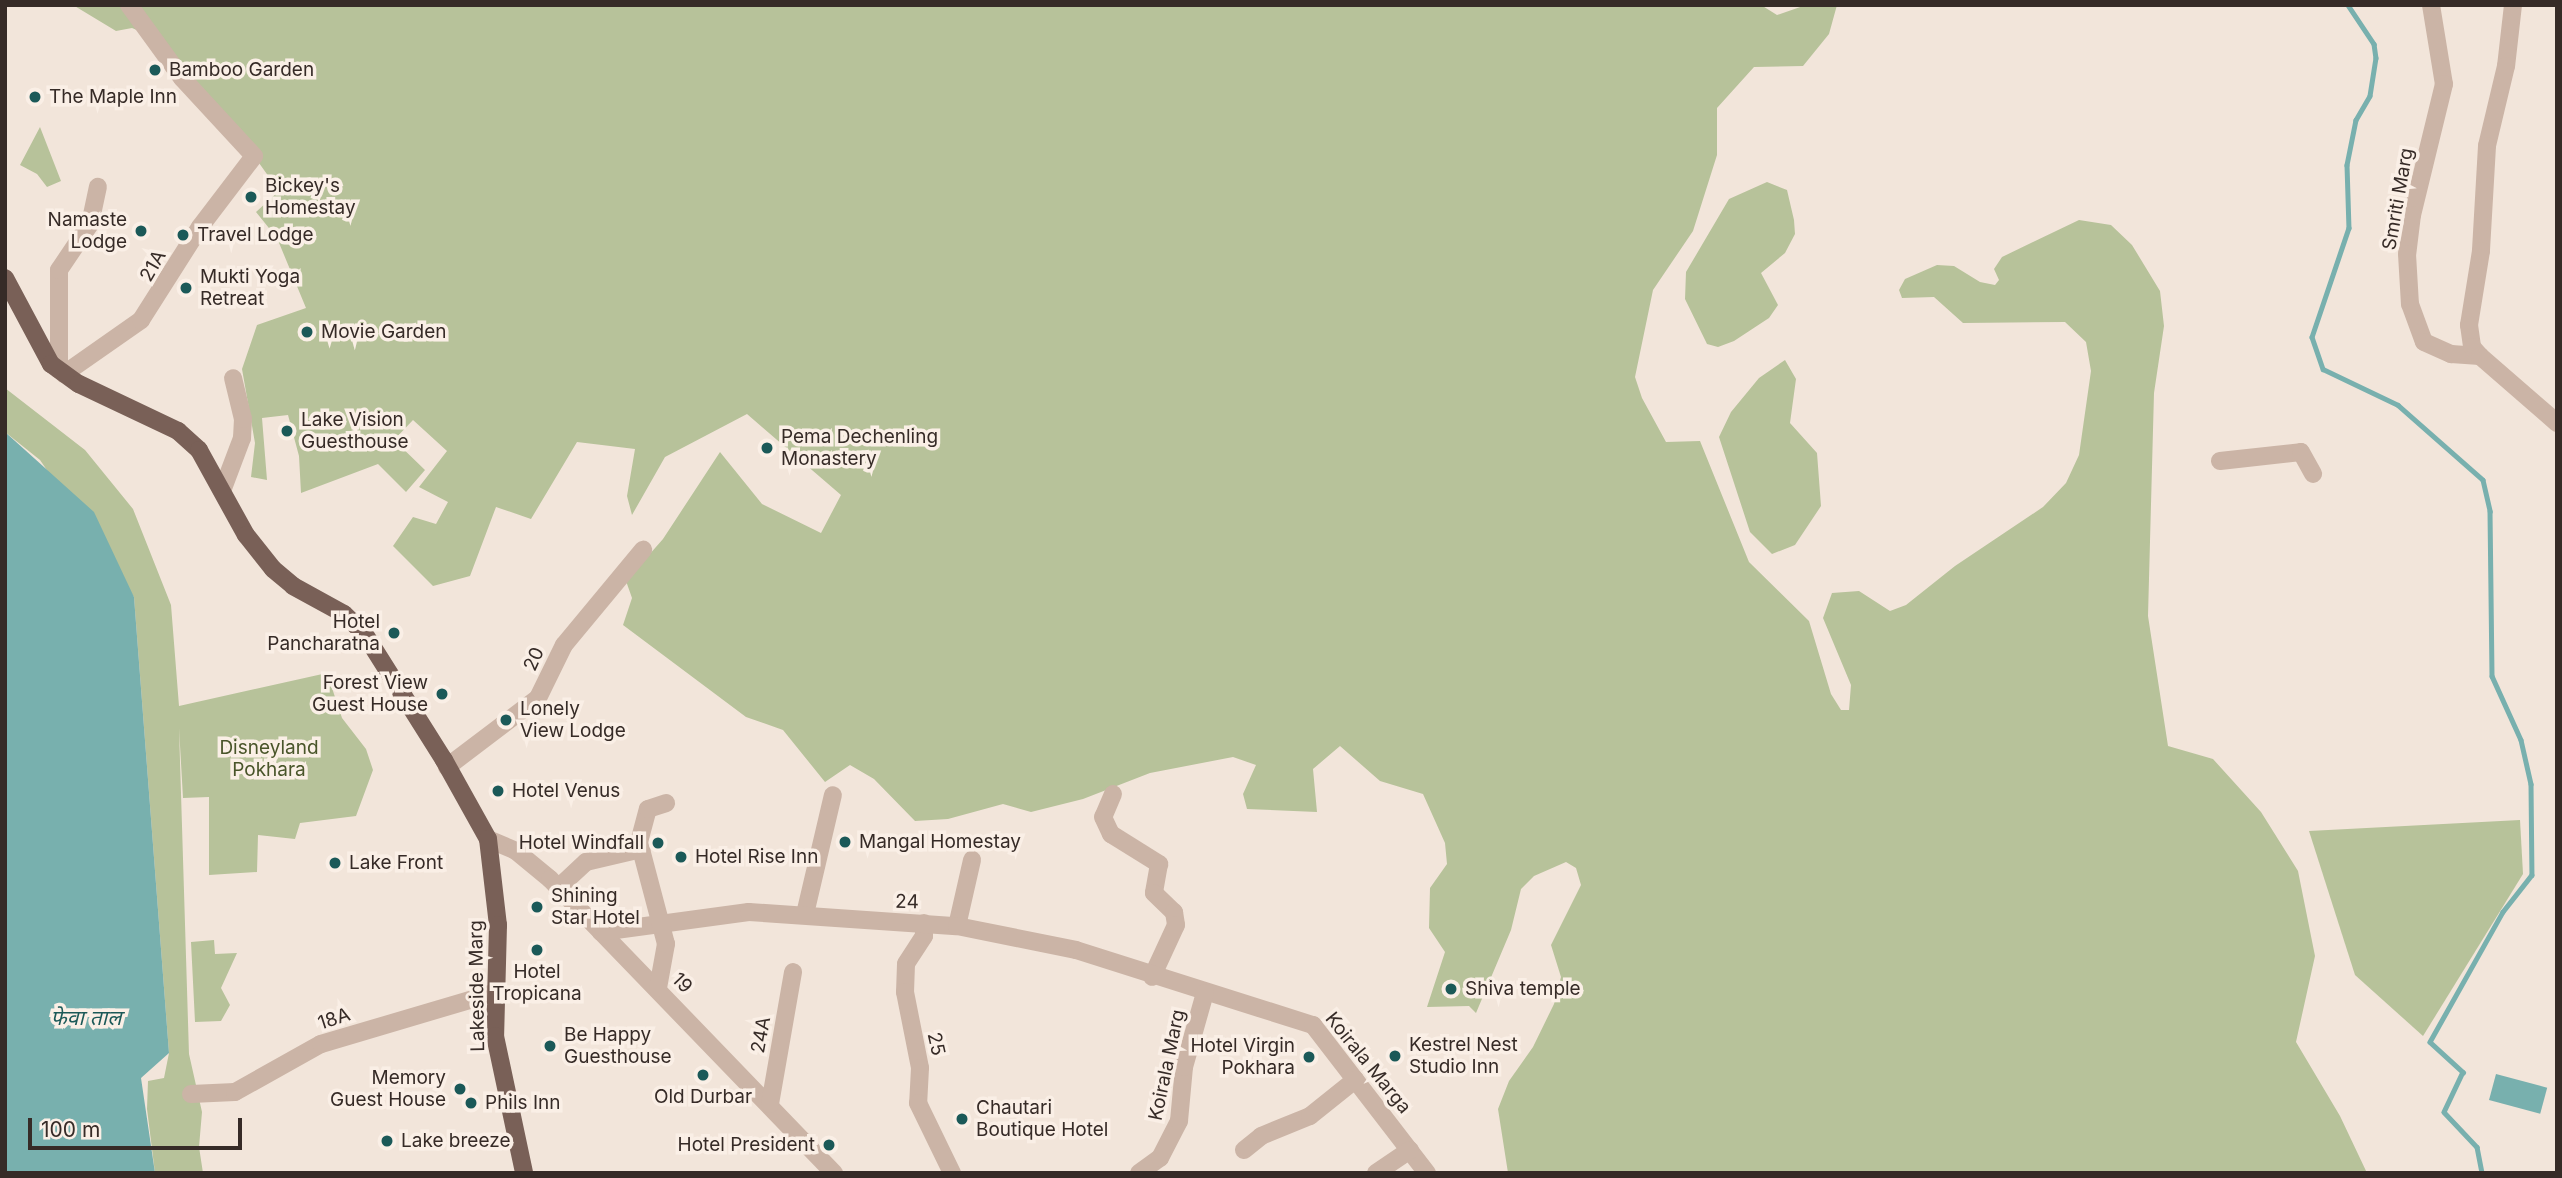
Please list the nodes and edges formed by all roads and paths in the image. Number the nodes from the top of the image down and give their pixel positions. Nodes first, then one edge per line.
1 (129, 5) edge
2 (2431, 5) edge
3 (2512, 5) edge
4 (98, 187) dead end
5 (5, 278) edge
6 (2480, 356) junction
7 (61, 372) junction
8 (233, 378) dead end
9 (2557, 422) edge
10 (2220, 461) dead end
11 (2313, 474) dead end
12 (222, 491) junction
13 (643, 550) dead end
14 (447, 767) junction
15 (1113, 794) dead end
16 (833, 795) dead end
17 (666, 803) dead end
18 (488, 839) junction
19 (642, 849) junction
20 (972, 860) dead end
21 (558, 888) junction
22 (805, 914) junction
23 (662, 923) junction
24 (924, 923) junction
25 (957, 926) junction
26 (601, 932) junction
27 (793, 972) dead end
28 (1152, 977) junction
29 (658, 988) junction
30 (496, 992) junction
31 (1205, 993) junction
32 (1355, 1080) junction
33 (191, 1094) dead end
34 (769, 1104) junction
35 (1244, 1150) dead end
36 (1410, 1150) junction
37 (524, 1173) edge
38 (834, 1173) edge
39 (952, 1173) edge
40 (1139, 1173) edge
41 (1376, 1173) edge
42 (1427, 1173) edge

1 - 7 street, 21A / 21A
2 - 6 street, Smriti Marg
3 - 6 street
4 - 7 street
5 - 7 main road
6 - 9 street
7 - 12 main road
8 - 12 street
10 - 11 street
12 - 14 main road
13 - 14 street, 20 / 20
14 - 18 main road
15 - 28 street
16 - 22 street
17 - 19 street
18 - 21 street, 19
18 - 30 main road, Lakeside Marg
19 - 21 street
19 - 23 street
20 - 25 street
21 - 26 street, 19
22 - 23 street, 24 / 24
22 - 24 street, 24 / 24
23 - 26 street, 24 / 24
23 - 29 street
24 - 25 street, 24 / 24
24 - 39 street, 25 / 25
25 - 28 street, 24 / 24
26 - 29 street, 19
27 - 34 street, 24A / 24A
28 - 31 street, 24 / 24
29 - 34 street, 19
30 - 33 street, 18A
30 - 37 main road, Lakeside Marg
31 - 32 street, Koirala Marga
31 - 40 street, Koirala Marg
32 - 35 street
32 - 36 street, Koirala Marga
34 - 38 street, 19
36 - 41 street
36 - 42 street, Koirala Marga

